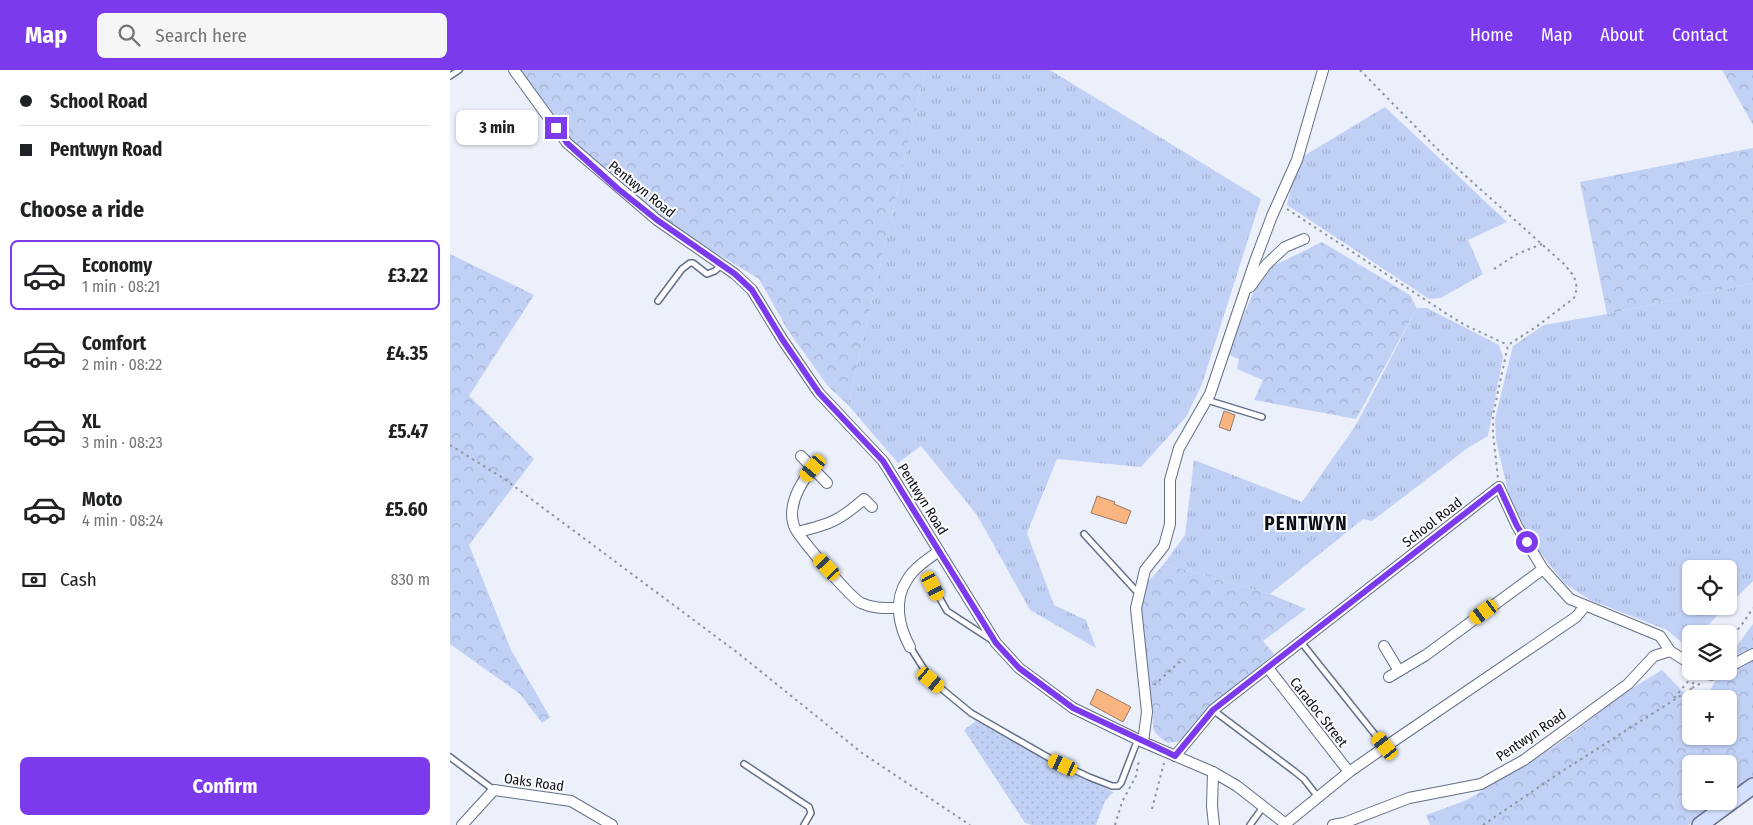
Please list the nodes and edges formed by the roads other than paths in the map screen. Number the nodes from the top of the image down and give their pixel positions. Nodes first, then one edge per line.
1 (459, 70) edge
2 (514, 70) edge
3 (1323, 70) edge
4 (450, 76) edge
5 (1304, 239) dead end
6 (721, 265) junction
7 (658, 301) dead end
8 (1227, 341) junction
9 (1206, 400) junction
10 (1262, 417) dead end
11 (801, 456) dead end
12 (813, 468) junction
13 (827, 483) dead end
14 (872, 507) dead end
15 (798, 532) junction
16 (1084, 534) dead end
17 (939, 551) junction
18 (1543, 569) junction
19 (933, 586) dead end
20 (1139, 594) junction
21 (1585, 606) junction
22 (899, 608) junction
23 (1300, 642) junction
24 (996, 643) junction
25 (1384, 646) dead end
26 (910, 647) joint
27 (1670, 651) junction
28 (1753, 654) edge
29 (1682, 658) edge
30 (1737, 663) edge
31 (1268, 668) junction
32 (1399, 671) junction
33 (1389, 678) dead end
34 (1213, 710) junction
35 (1140, 741) junction
36 (1385, 746) junction
37 (1171, 754) junction
38 (450, 757) edge
39 (744, 764) dead end
40 (1213, 772) junction
41 (1349, 772) junction
42 (1753, 786) edge
43 (494, 790) junction
44 (1318, 797) junction
45 (1263, 807) junction
46 (1344, 824) edge
47 (462, 825) edge
48 (612, 825) edge
49 (804, 825) edge
50 (1214, 825) edge
51 (1250, 825) edge
52 (1286, 825) edge
53 (1333, 825) edge
54 (1700, 825) edge

1 - 4 lane
2 - 6 street, Pentwyn Road
3 - 8 street
5 - 8 street
6 - 7 lane
6 - 17 street, Pentwyn Road
8 - 9 street
9 - 10 lane
9 - 20 street
11 - 12 street
12 - 13 street
12 - 15 street
14 - 15 street
15 - 22 street
16 - 20 lane
17 - 22 street
17 - 24 street, Pentwyn Road
18 - 21 street
18 - 23 street, School Road
18 - 32 street
19 - 24 lane
20 - 35 street
21 - 27 street
21 - 36 street
22 - 26 street
23 - 31 street, School Road
23 - 36 lane
24 - 35 street, Pentwyn Road
25 - 32 street
26 - 35 lane
27 - 29 street
27 - 46 street, Pentwyn Road
28 - 30 street
31 - 34 street, School Road
31 - 41 street, Caradoc Street
32 - 33 street
34 - 37 street, School Road
34 - 44 lane
35 - 37 street, Pentwyn Road
36 - 41 street
37 - 40 street, Pentwyn Road
38 - 43 lane
39 - 49 lane
40 - 45 street, Pentwyn Road
40 - 50 street
41 - 44 street
42 - 54 main road
43 - 47 street, Oaks Road
43 - 48 street, Oaks Road
44 - 52 street
45 - 51 lane
45 - 52 street, Pentwyn Road
46 - 53 street, Pentwyn Road

